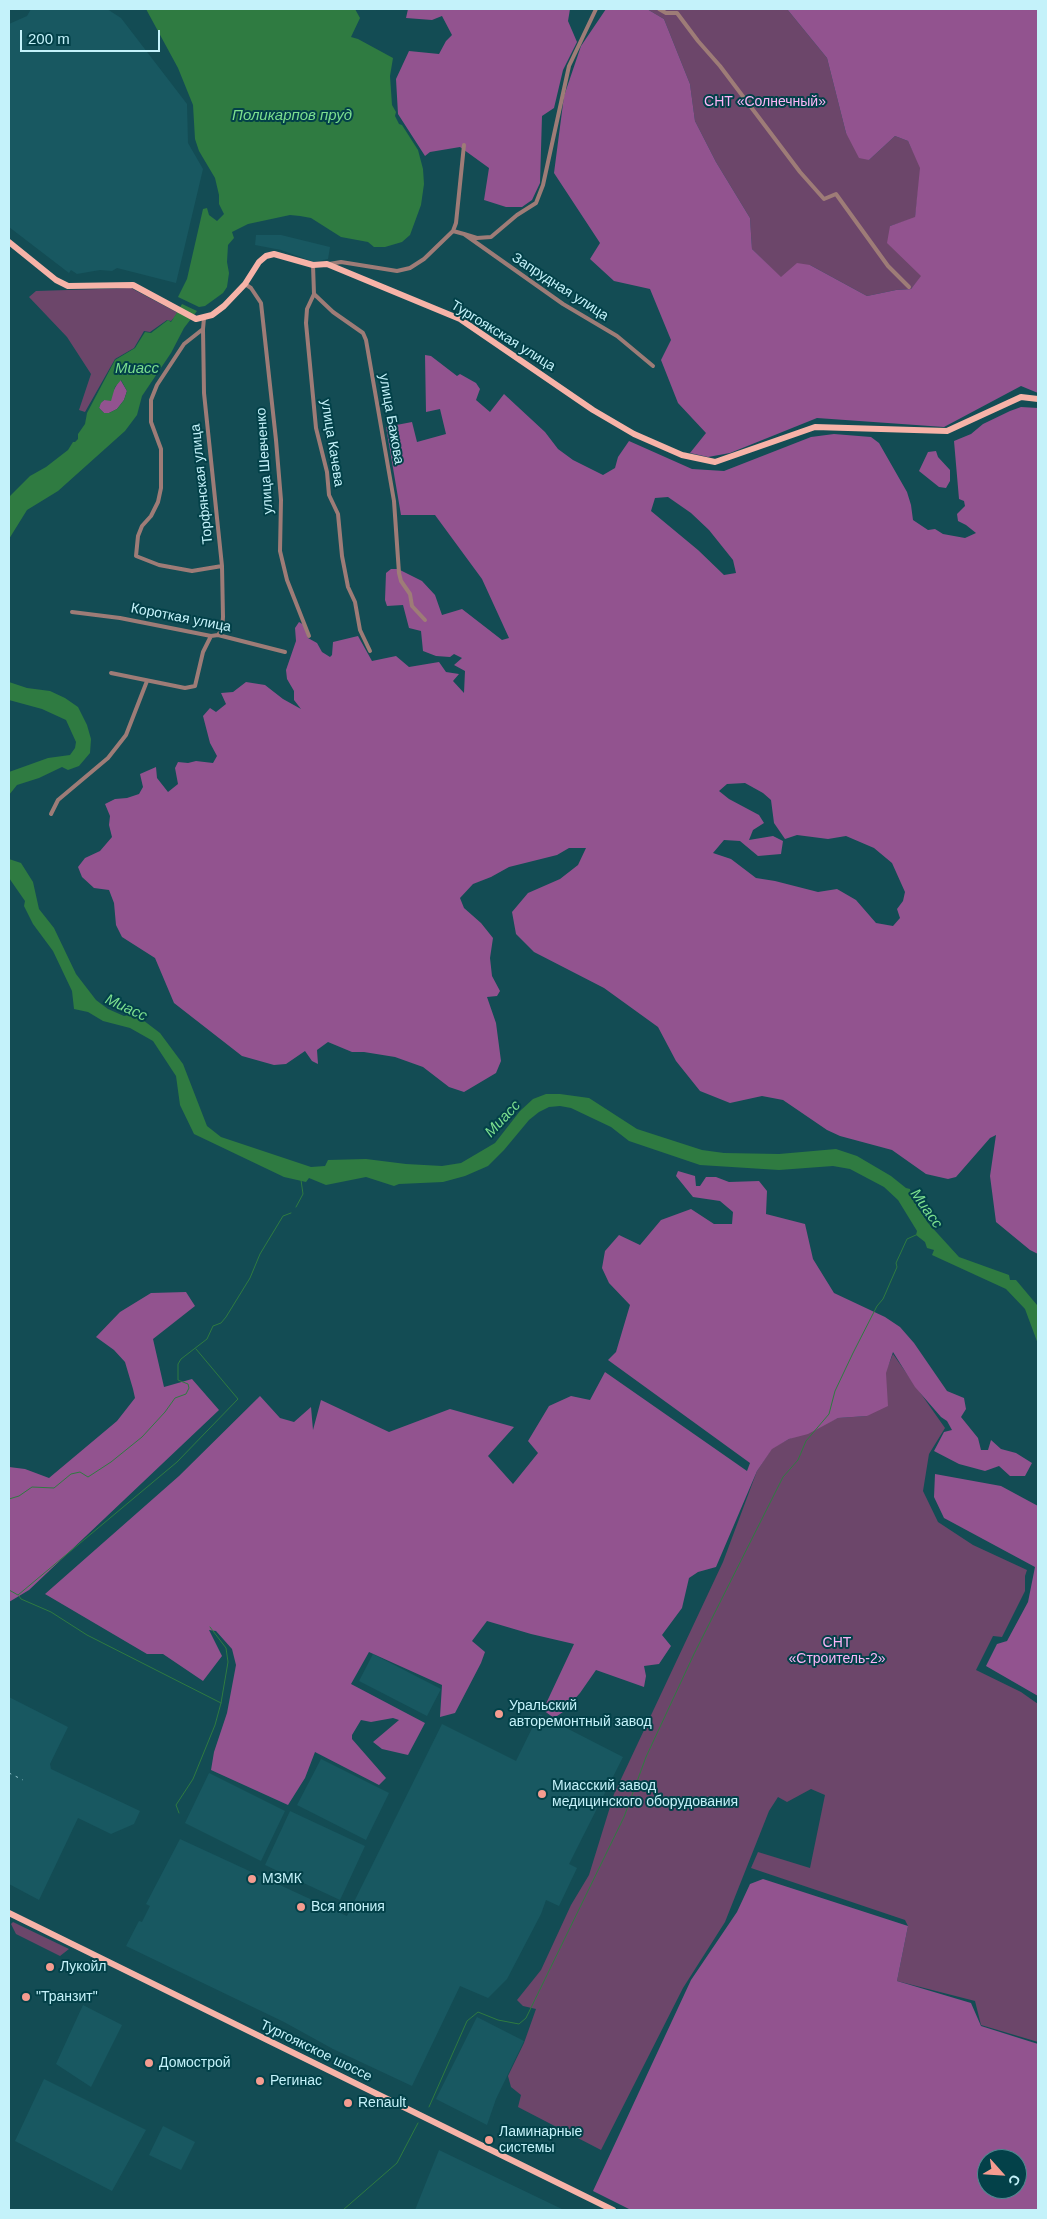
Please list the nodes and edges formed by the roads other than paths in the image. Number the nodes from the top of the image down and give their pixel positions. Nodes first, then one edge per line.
1 (596, 9) edge
2 (659, 9) edge
3 (464, 145) dead end
4 (453, 231) junction
5 (464, 234) junction
6 (9, 242) edge
7 (313, 264) junction
8 (327, 264) junction
9 (245, 284) junction
10 (909, 287) dead end
11 (314, 294) junction
12 (204, 318) junction
13 (203, 329) junction
14 (653, 366) dead end
15 (1038, 399) edge
16 (222, 566) junction
17 (72, 612) dead end
18 (426, 620) dead end
19 (218, 635) junction
20 (211, 636) junction
21 (309, 636) dead end
22 (370, 651) dead end
23 (285, 652) dead end
24 (111, 673) dead end
25 (147, 681) junction
26 (51, 814) dead end
27 (9, 1913) edge
28 (613, 2210) edge

1 - 5 street
2 - 10 street
3 - 4 street
4 - 5 street, Запрудная улица
4 - 8 street
5 - 14 street, Запрудная улица
6 - 12 main road, Тургоякская улица
7 - 8 main road, Тургоякская улица
7 - 9 main road, Тургоякская улица
7 - 11 street, улица Качева
8 - 15 main road, Тургоякская улица
9 - 12 main road, Тургоякская улица
9 - 21 street, улица Шевченко
11 - 18 street, улица Бажова
11 - 22 street, улица Качева
12 - 13 street, Торфянская улица
13 - 16 street, Торфянская улица
13 - 16 street
16 - 19 street, Торфянская улица
17 - 20 street, Короткая улица
19 - 20 street, Короткая улица
19 - 23 street, Короткая улица
20 - 25 street
24 - 25 street
25 - 26 street
27 - 28 main road, Тургоякское шоссе

